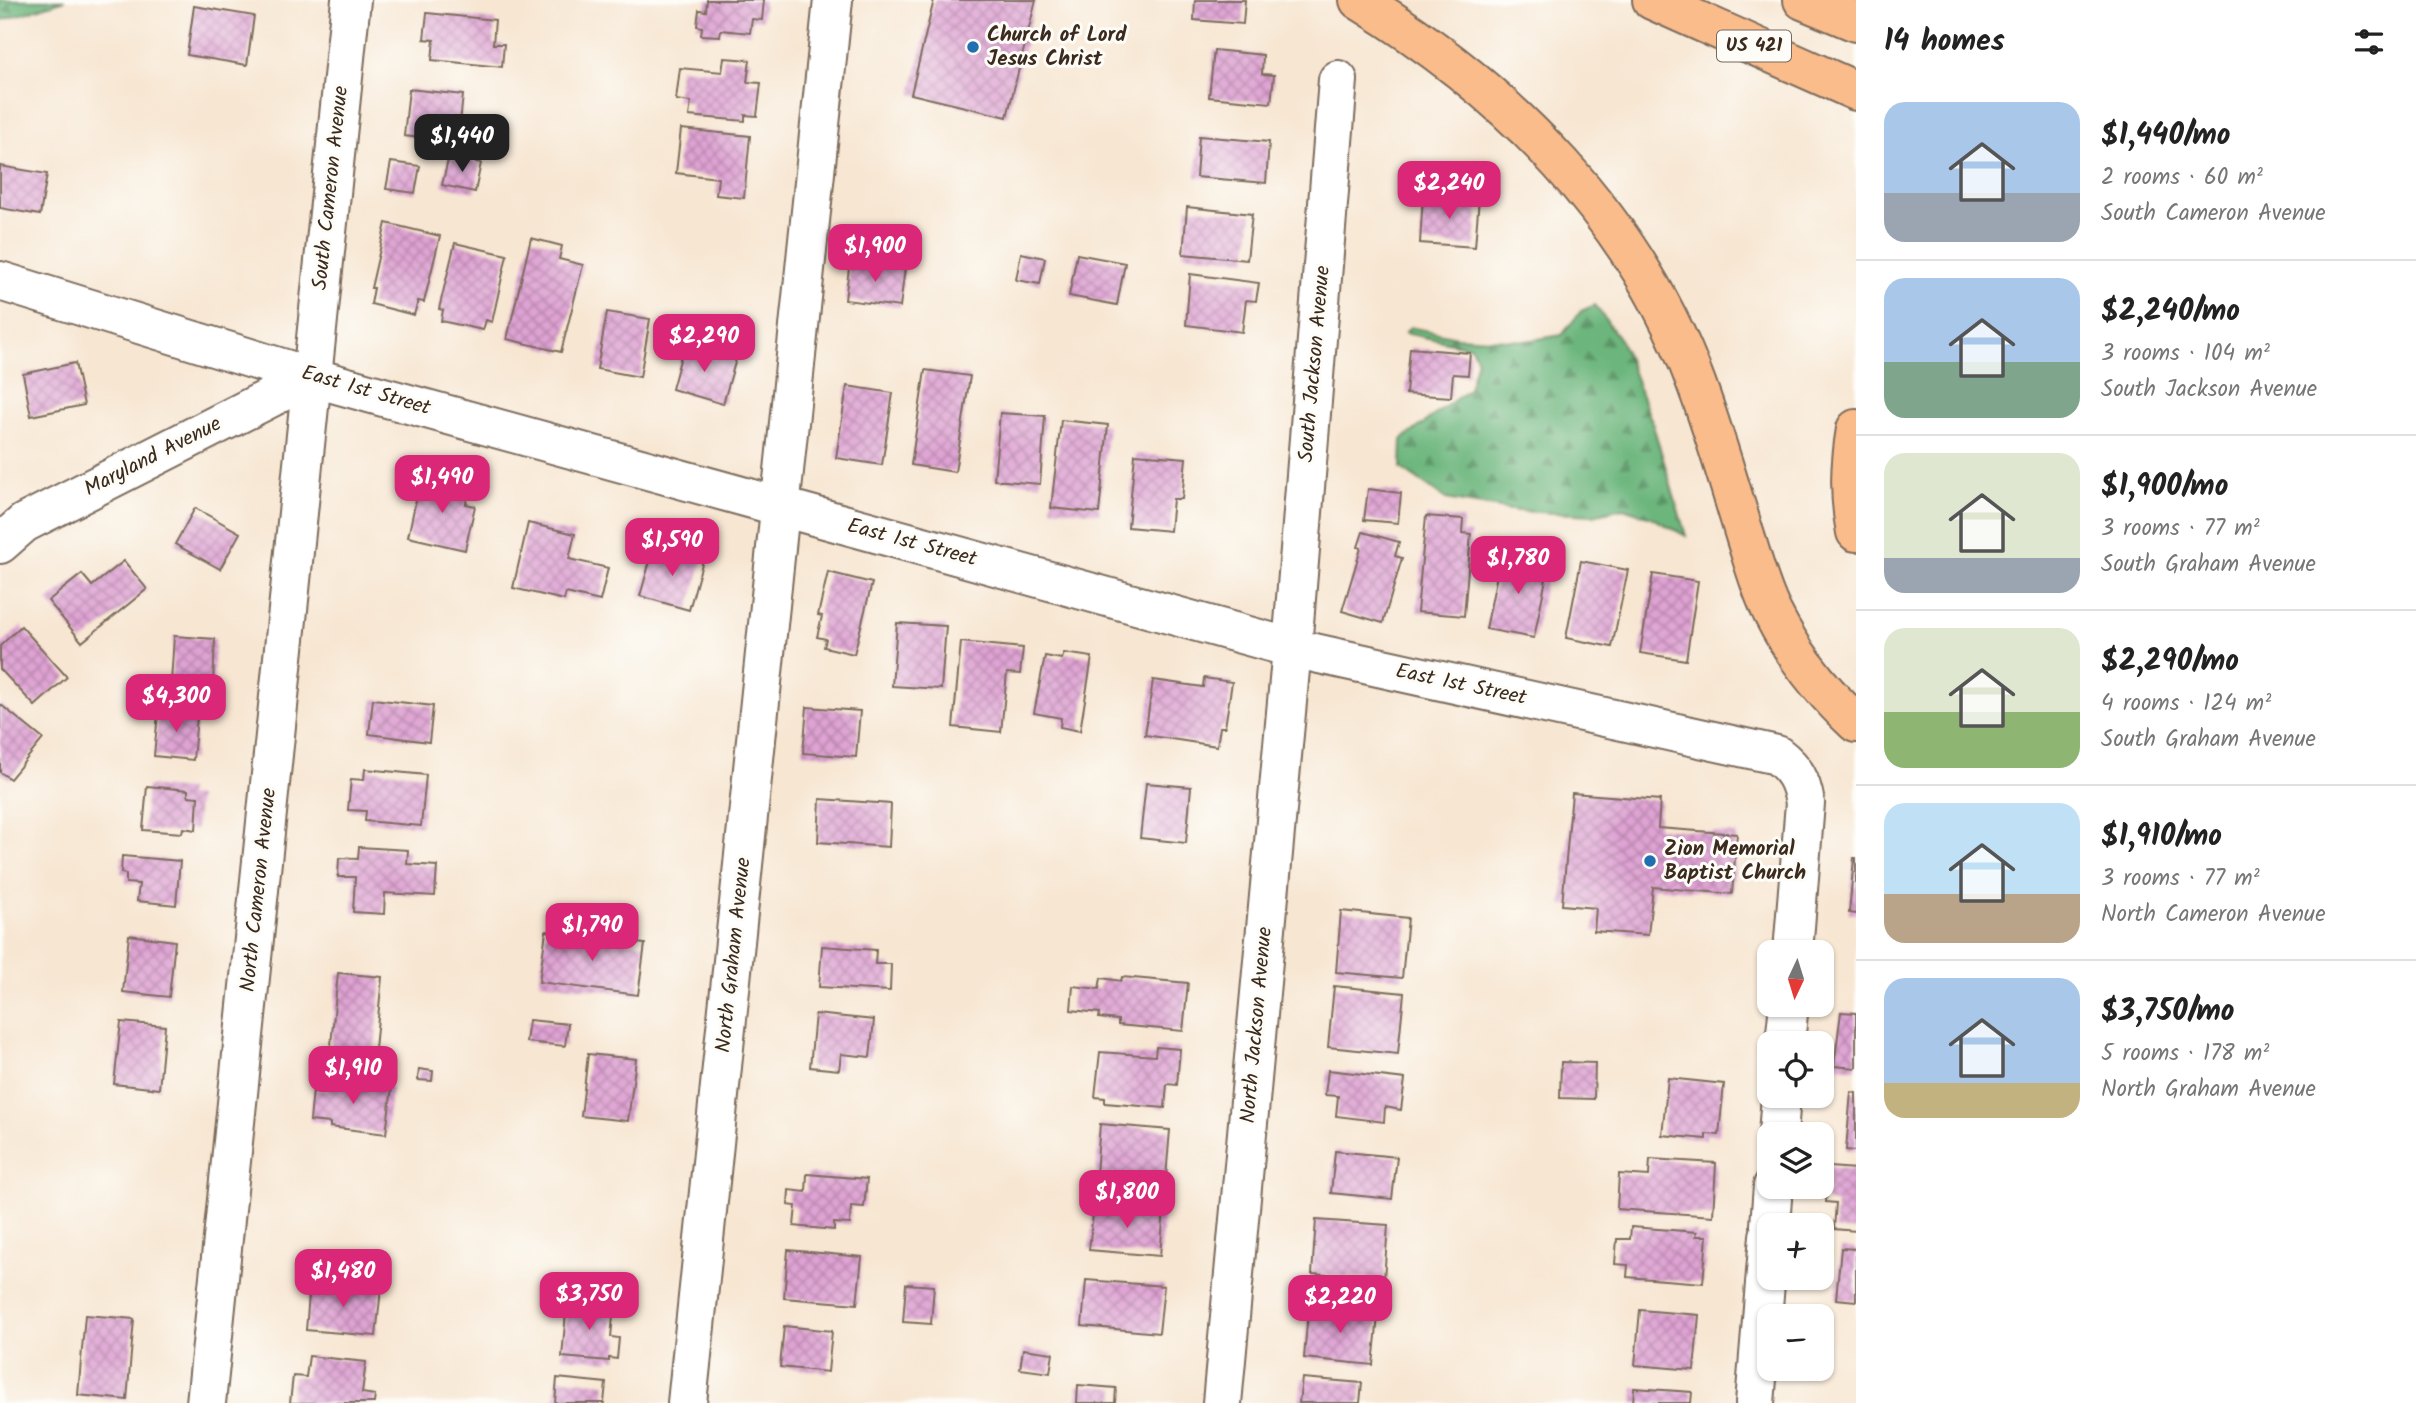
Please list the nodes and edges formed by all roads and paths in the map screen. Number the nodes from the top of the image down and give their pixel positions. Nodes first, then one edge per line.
1 (351, 0) edge
2 (833, 0) edge
3 (1359, 0) edge
4 (1652, 0) edge
5 (1803, 0) edge
6 (1856, 22) edge
7 (1338, 80) dead end
8 (1856, 91) edge
9 (0, 281) edge
10 (311, 377) junction
11 (1856, 429) edge
12 (782, 507) junction
13 (8, 530) edge
14 (1856, 532) edge
15 (1292, 648) junction
16 (1856, 723) edge
17 (1794, 940) edge
18 (1764, 1290) edge
19 (206, 1403) edge
20 (687, 1403) edge
21 (1222, 1403) edge
22 (1755, 1403) edge

1 - 10 street, South Cameron Avenue
2 - 12 street, North Graham Avenue
3 - 16 highway
4 - 8 highway, US 421
5 - 6 highway
7 - 15 street, South Jackson Avenue
9 - 10 street, East 1st Street
10 - 12 street, East 1st Street
10 - 13 street, Maryland Avenue
10 - 19 street, North Cameron Avenue
11 - 14 highway
12 - 15 street, East 1st Street
12 - 20 street, North Graham Avenue
15 - 17 street, East 1st Street
15 - 21 street, North Jackson Avenue
18 - 22 street

